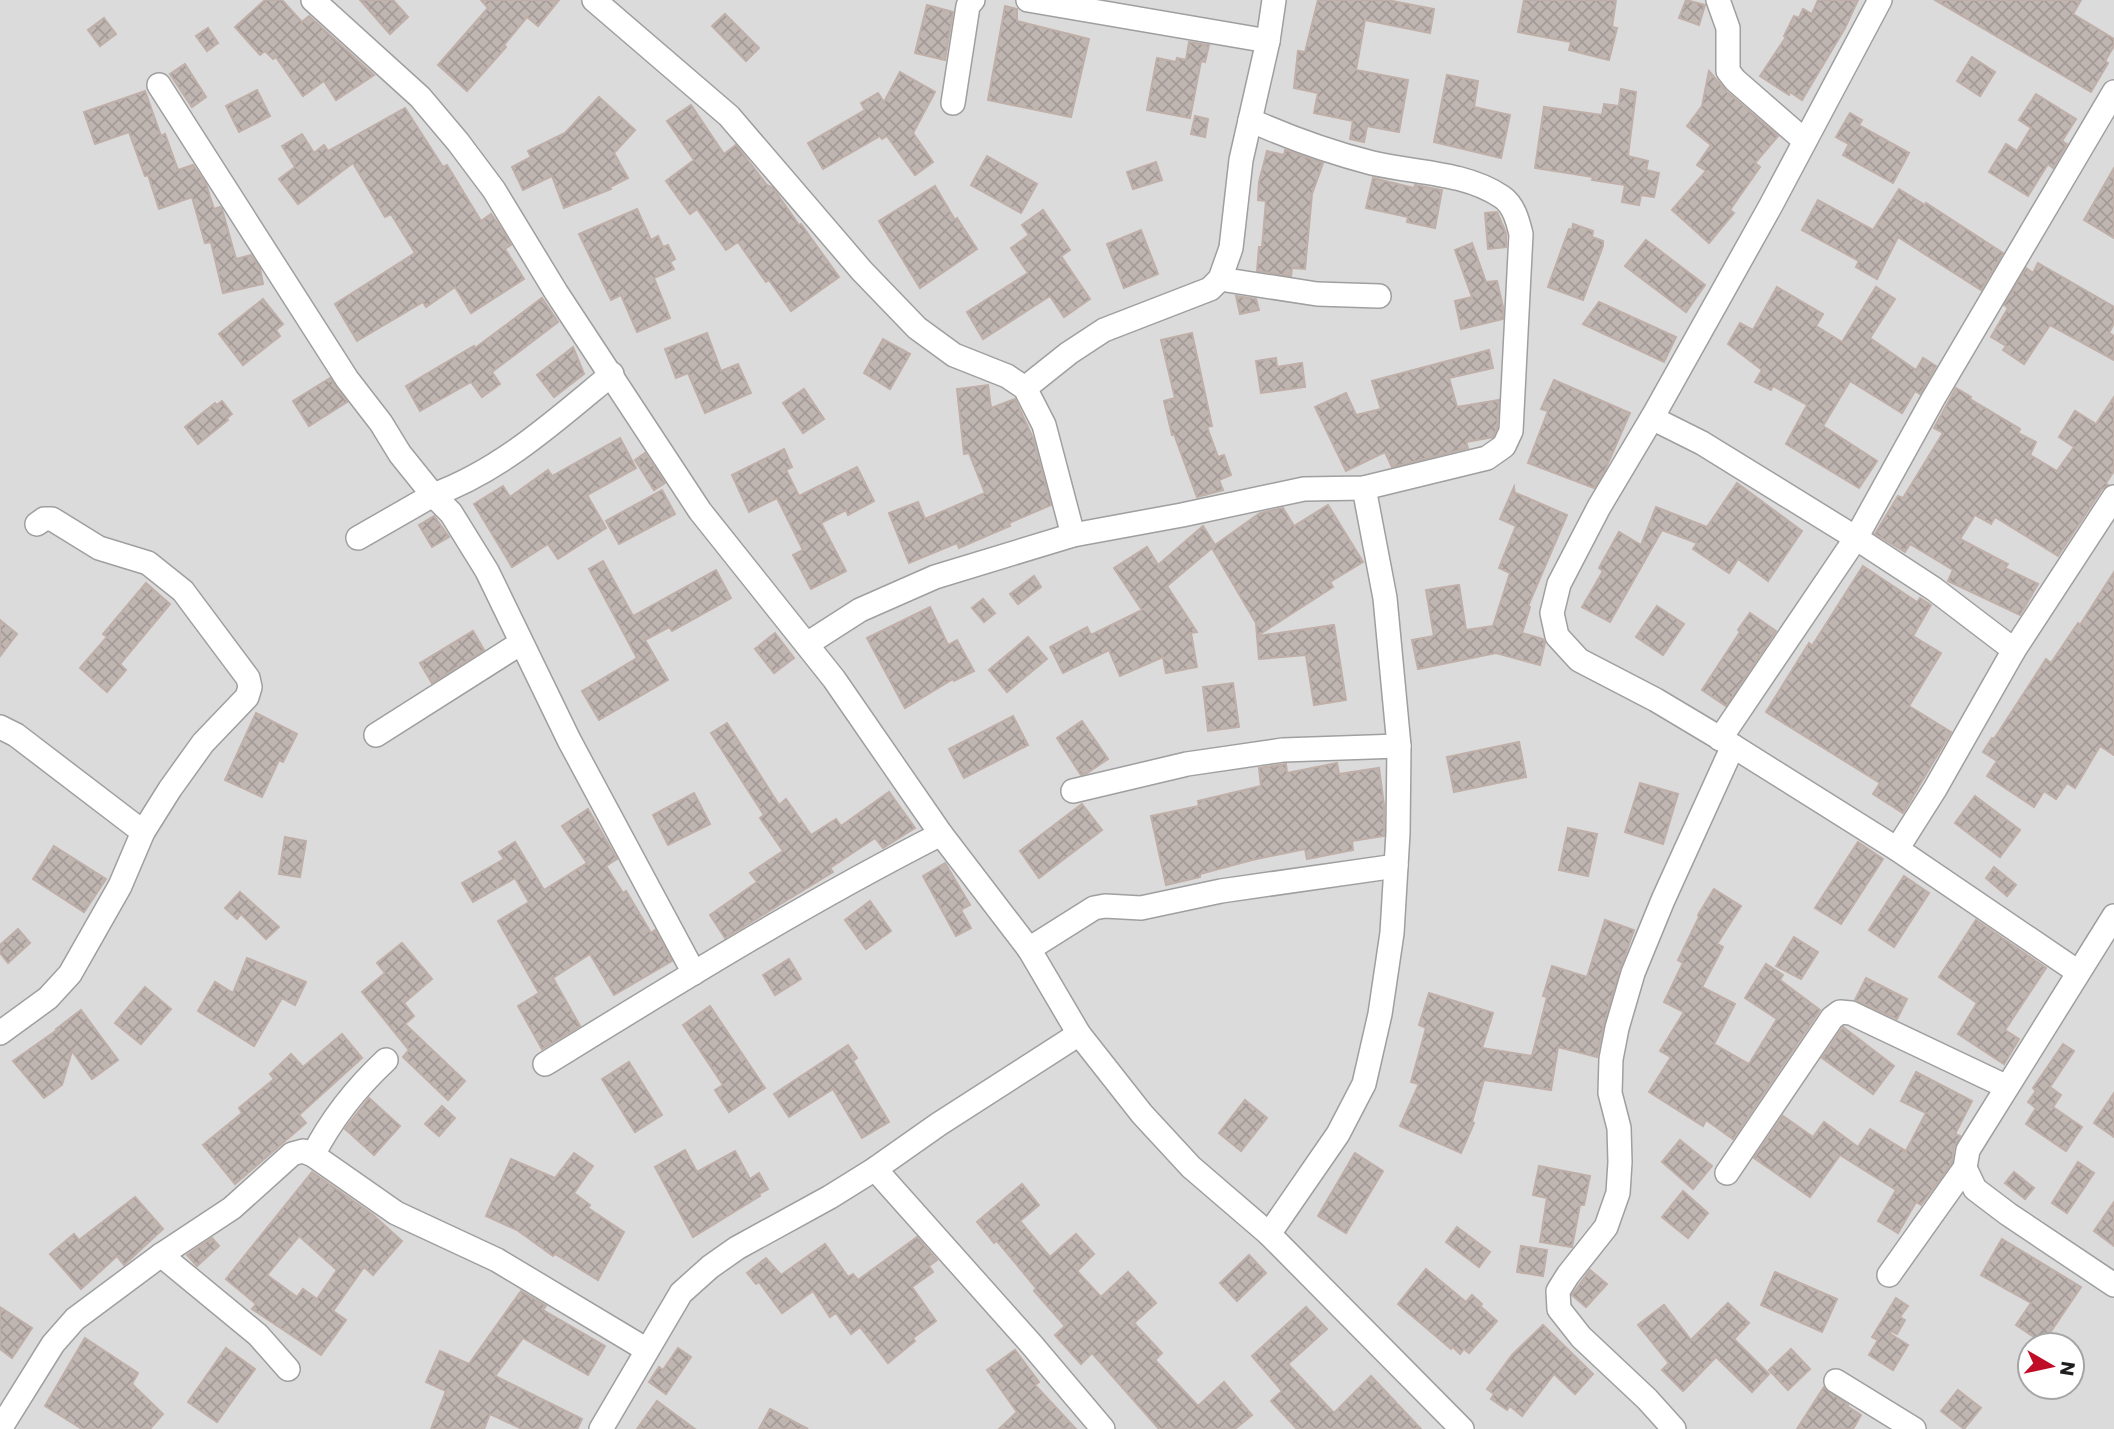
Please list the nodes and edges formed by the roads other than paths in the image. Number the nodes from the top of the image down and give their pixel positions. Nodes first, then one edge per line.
1 (313, 0) edge
2 (593, 0) edge
3 (973, 0) edge
4 (1028, 0) edge
5 (1274, 0) edge
6 (1718, 0) edge
7 (1880, 0) edge
8 (1268, 41) junction
9 (159, 85) dead end
10 (2114, 92) edge
11 (953, 103) dead end
12 (1250, 120) junction
13 (1805, 141) junction
14 (1220, 279) junction
15 (1379, 296) dead end
16 (612, 374) junction
17 (1025, 388) junction
18 (1652, 418) junction
19 (1364, 488) junction
20 (433, 495) junction
21 (2114, 497) edge
22 (37, 524) dead end
23 (1073, 535) junction
24 (358, 538) dead end
25 (1856, 538) junction
26 (521, 643) junction
27 (807, 644) junction
28 (2014, 650) junction
29 (0, 727) edge
30 (376, 736) dead end
31 (1727, 743) junction
32 (1399, 746) junction
33 (1073, 791) dead end
34 (143, 832) junction
35 (941, 834) junction
36 (1897, 849) junction
37 (1396, 866) junction
38 (2114, 916) edge
39 (1029, 949) junction
40 (694, 972) junction
41 (2078, 972) junction
42 (0, 1033) edge
43 (1079, 1034) junction
44 (386, 1060) dead end
45 (545, 1064) dead end
46 (2007, 1087) junction
47 (313, 1155) junction
48 (1965, 1168) junction
49 (876, 1169) junction
50 (1727, 1173) dead end
51 (1269, 1234) junction
52 (161, 1255) junction
53 (1889, 1275) dead end
54 (2114, 1285) edge
55 (647, 1350) junction
56 (288, 1369) dead end
57 (1836, 1381) dead end
58 (3, 1428) edge
59 (1459, 1428) edge
60 (601, 1429) edge
61 (1103, 1429) edge
62 (1674, 1429) edge
63 (1914, 1429) edge

1 - 16 street
2 - 17 street
3 - 11 street
4 - 8 street
5 - 8 street
6 - 13 street
7 - 13 street
8 - 12 street
9 - 20 street
10 - 25 street
12 - 14 street
12 - 19 street
13 - 18 street
14 - 15 street
14 - 17 street
16 - 20 street
16 - 27 street
17 - 23 street
18 - 25 street
18 - 31 street
19 - 23 street
19 - 32 street
20 - 24 street
20 - 26 street
21 - 28 street
22 - 34 street
23 - 27 street
25 - 28 street
25 - 31 street
26 - 30 street
26 - 40 street
27 - 35 street
28 - 36 street
29 - 34 street
31 - 36 street
31 - 62 street
32 - 33 street
32 - 37 street
34 - 42 street
35 - 39 street
35 - 40 street
36 - 41 street
37 - 39 street
37 - 51 street
38 - 41 street
39 - 43 street
40 - 45 street
41 - 46 street
43 - 49 street
43 - 51 street
44 - 47 street
46 - 48 street
46 - 50 street
47 - 52 street
47 - 55 street
48 - 53 street
48 - 54 street
49 - 55 street
49 - 61 street
51 - 59 street
52 - 56 street
52 - 58 street
55 - 60 street
57 - 63 street

